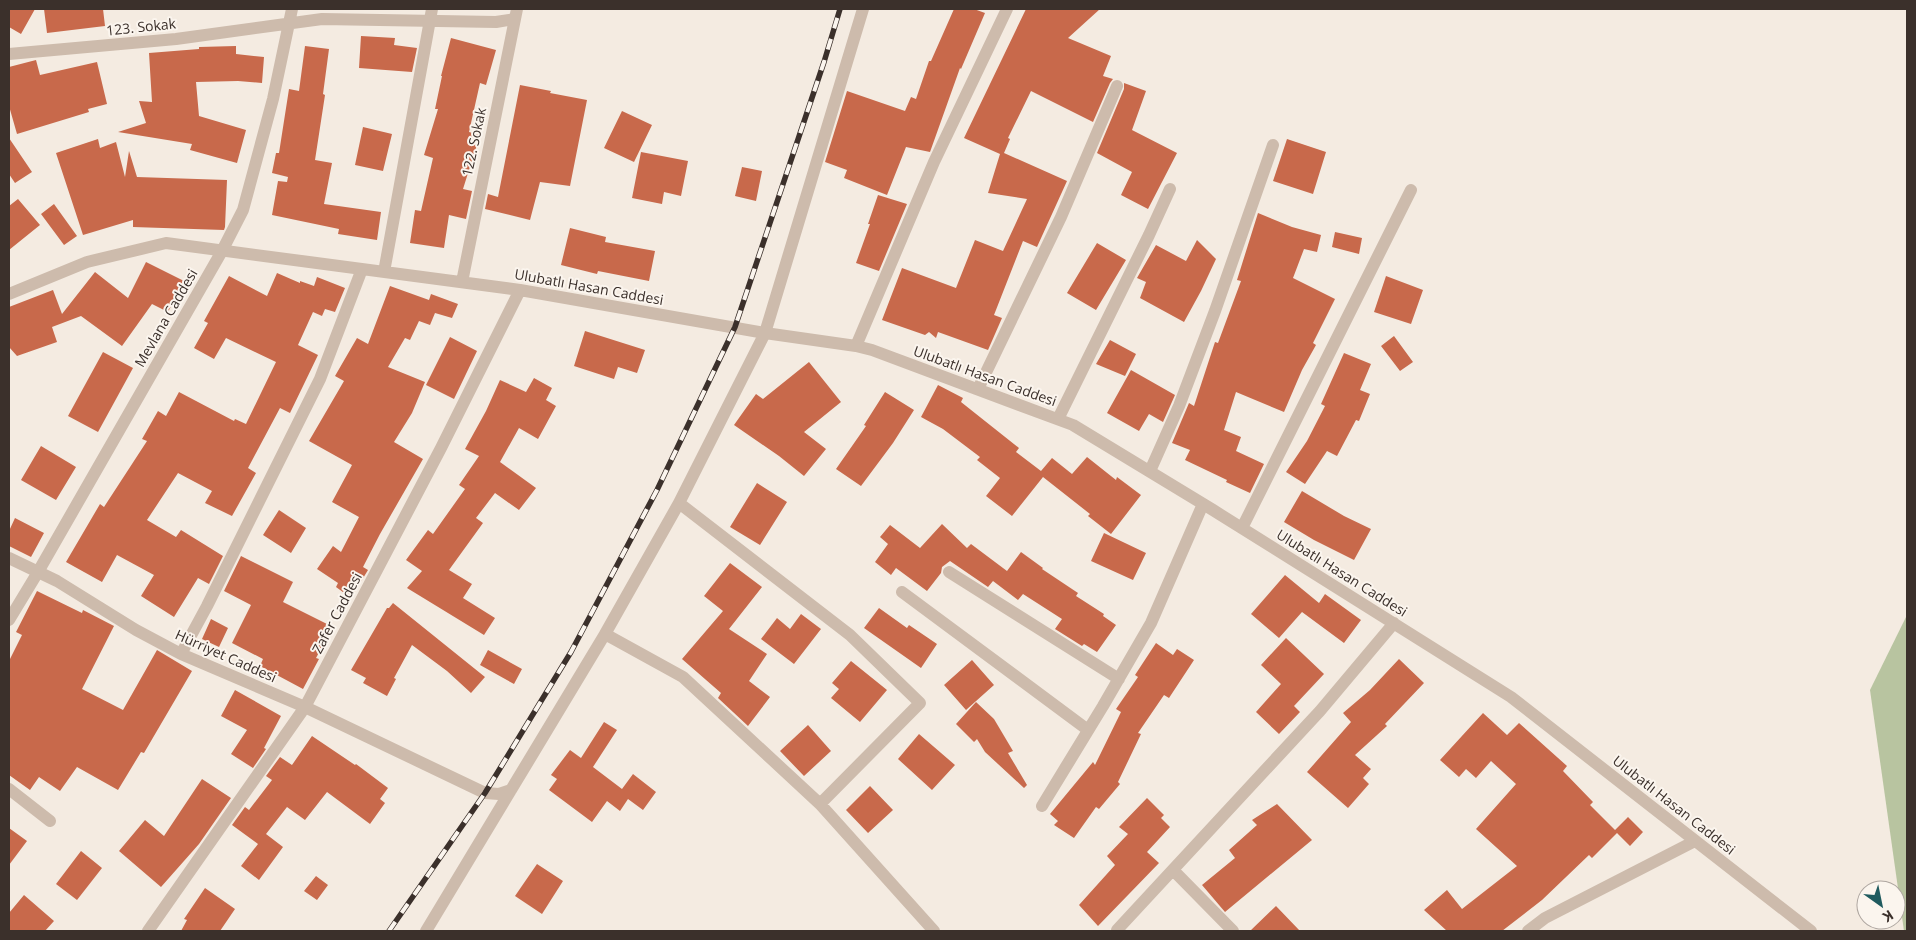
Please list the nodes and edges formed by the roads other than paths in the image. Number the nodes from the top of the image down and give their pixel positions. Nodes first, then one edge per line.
1 (292, 9) edge
2 (863, 9) edge
3 (1006, 9) edge
4 (516, 14) edge
5 (431, 15) edge
6 (290, 24) junction
7 (9, 54) edge
8 (1117, 86) dead end
9 (1273, 145) dead end
10 (1170, 189) dead end
11 (1411, 190) dead end
12 (222, 251) junction
13 (362, 269) junction
14 (384, 272) junction
15 (462, 282) junction
16 (520, 290) junction
17 (9, 294) edge
18 (765, 333) junction
19 (856, 346) junction
20 (978, 389) junction
21 (1058, 419) junction
22 (1150, 471) junction
23 (679, 503) junction
24 (1203, 504) junction
25 (1242, 528) junction
26 (9, 558) edge
27 (38, 572) junction
28 (949, 572) dead end
29 (902, 592) dead end
30 (9, 620) edge
31 (1394, 623) junction
32 (605, 634) junction
33 (181, 654) junction
34 (1119, 679) junction
35 (305, 707) junction
36 (1088, 730) junction
37 (9, 789) edge
38 (511, 790) junction
39 (820, 804) junction
40 (1042, 806) dead end
41 (50, 821) dead end
42 (1695, 841) junction
43 (1173, 870) junction
44 (1117, 930) edge
45 (148, 931) edge
46 (426, 931) edge
47 (934, 931) edge
48 (1233, 931) edge
49 (1528, 931) edge
50 (1811, 931) edge

1 - 6 street, Mevlana Caddesi
2 - 18 street
3 - 19 street
4 - 5 street, 123. Sokak
4 - 15 street, 122. Sokak
5 - 6 street, 123. Sokak
5 - 14 street
6 - 7 street, 123. Sokak
6 - 12 street, Mevlana Caddesi
8 - 20 street
9 - 22 street
10 - 21 street
11 - 25 street
12 - 13 street, Ulubatlı Hasan Caddesi
12 - 17 street, Ulubatlı Hasan Caddesi
12 - 27 street, Mevlana Caddesi
13 - 14 street, Ulubatlı Hasan Caddesi
13 - 33 street
14 - 15 street, Ulubatlı Hasan Caddesi
15 - 16 street, Ulubatlı Hasan Caddesi
16 - 18 street, Ulubatlı Hasan Caddesi
16 - 35 street, Zafer Caddesi
18 - 19 street, Ulubatlı Hasan Caddesi
18 - 23 street
19 - 20 street, Ulubatlı Hasan Caddesi
20 - 21 street, Ulubatlı Hasan Caddesi
21 - 22 street, Ulubatlı Hasan Caddesi
22 - 24 street, Ulubatlı Hasan Caddesi
23 - 32 street
23 - 39 street
24 - 25 street, Ulubatlı Hasan Caddesi
24 - 34 street
25 - 31 street, Ulubatlı Hasan Caddesi
26 - 27 street, Hürriyet Caddesi
27 - 30 street, Mevlana Caddesi
27 - 33 street, Hürriyet Caddesi
28 - 34 street
29 - 36 street
31 - 42 street, Ulubatlı Hasan Caddesi
31 - 43 street
32 - 38 street
32 - 39 street
33 - 35 street, Hürriyet Caddesi
34 - 36 street
35 - 38 street, Hürriyet Caddesi
35 - 45 street, Zafer Caddesi
36 - 40 street
37 - 41 street
38 - 46 street
39 - 47 street
42 - 49 street
42 - 50 street, Ulubatlı Hasan Caddesi
43 - 44 street
43 - 48 street

